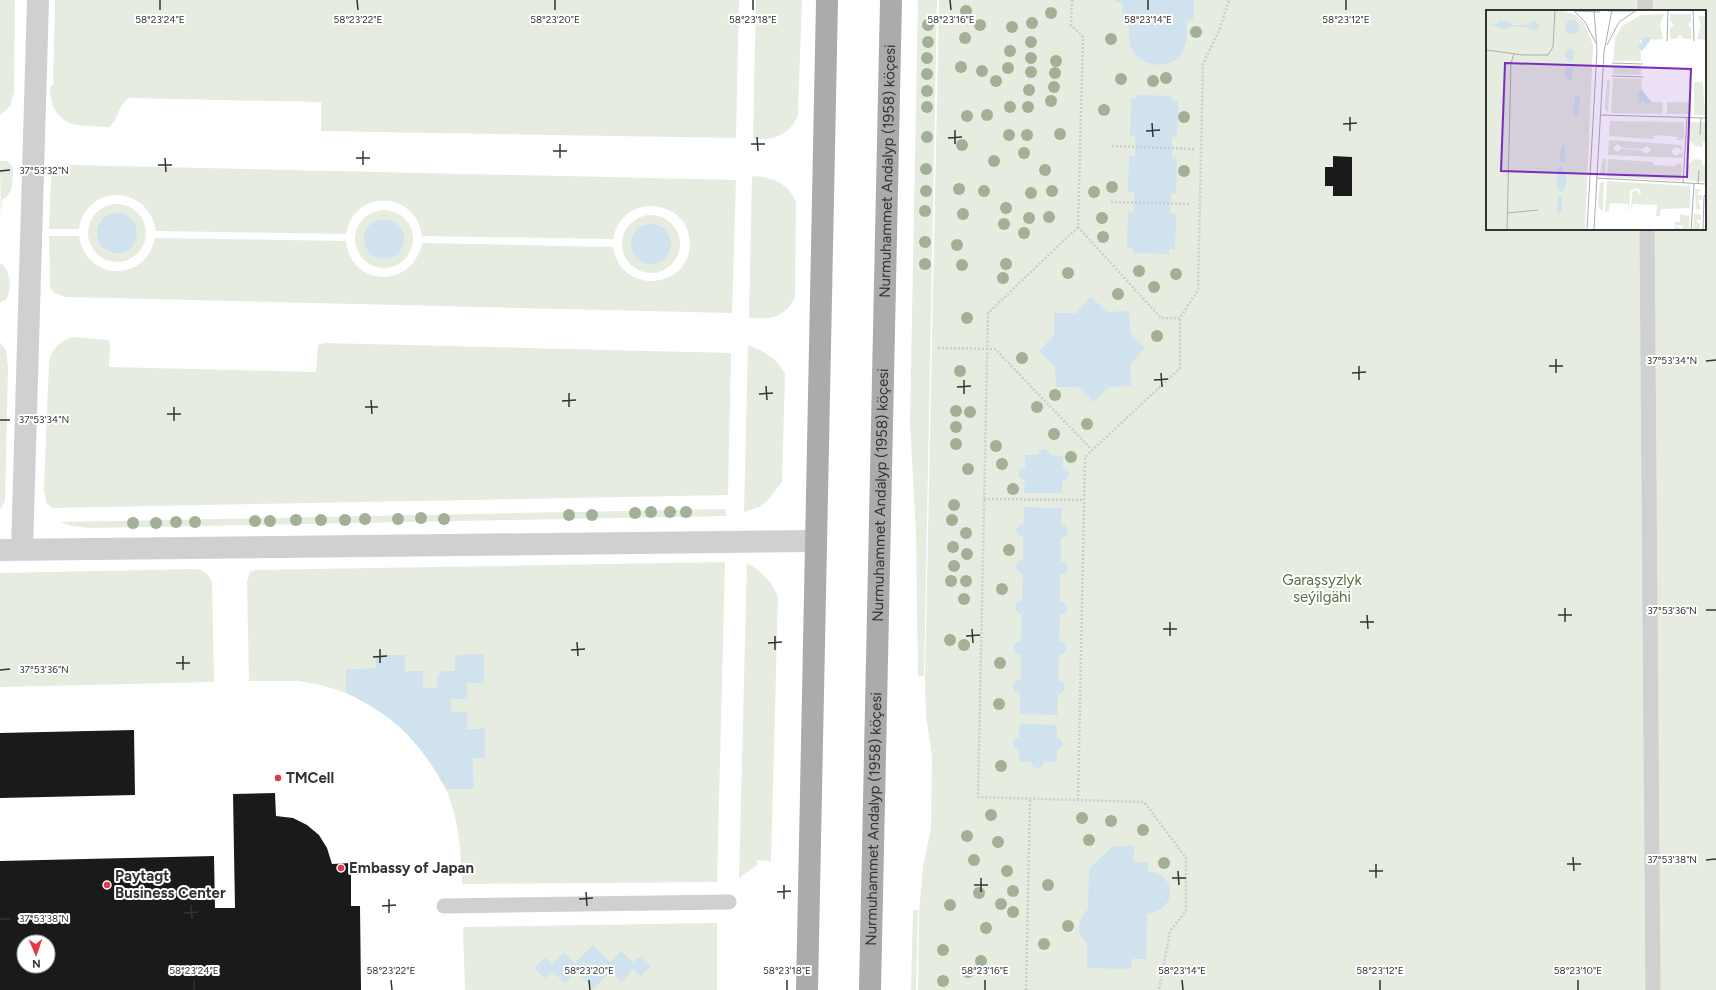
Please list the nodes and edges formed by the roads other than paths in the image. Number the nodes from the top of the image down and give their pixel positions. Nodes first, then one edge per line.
1 (38, 0) edge
2 (827, 0) edge
3 (891, 0) edge
4 (1647, 230) edge
5 (816, 541) junction
6 (0, 550) edge
7 (22, 550) junction
8 (729, 902) dead end
9 (444, 906) dead end
10 (807, 990) edge
11 (870, 990) edge
12 (1653, 990) edge

1 - 7 street
2 - 5 main road
3 - 11 main road, Nurmuhammet Andalyp (1958) köçesi
4 - 12 lane
5 - 7 street
5 - 10 main road
6 - 7 street
8 - 9 lane

